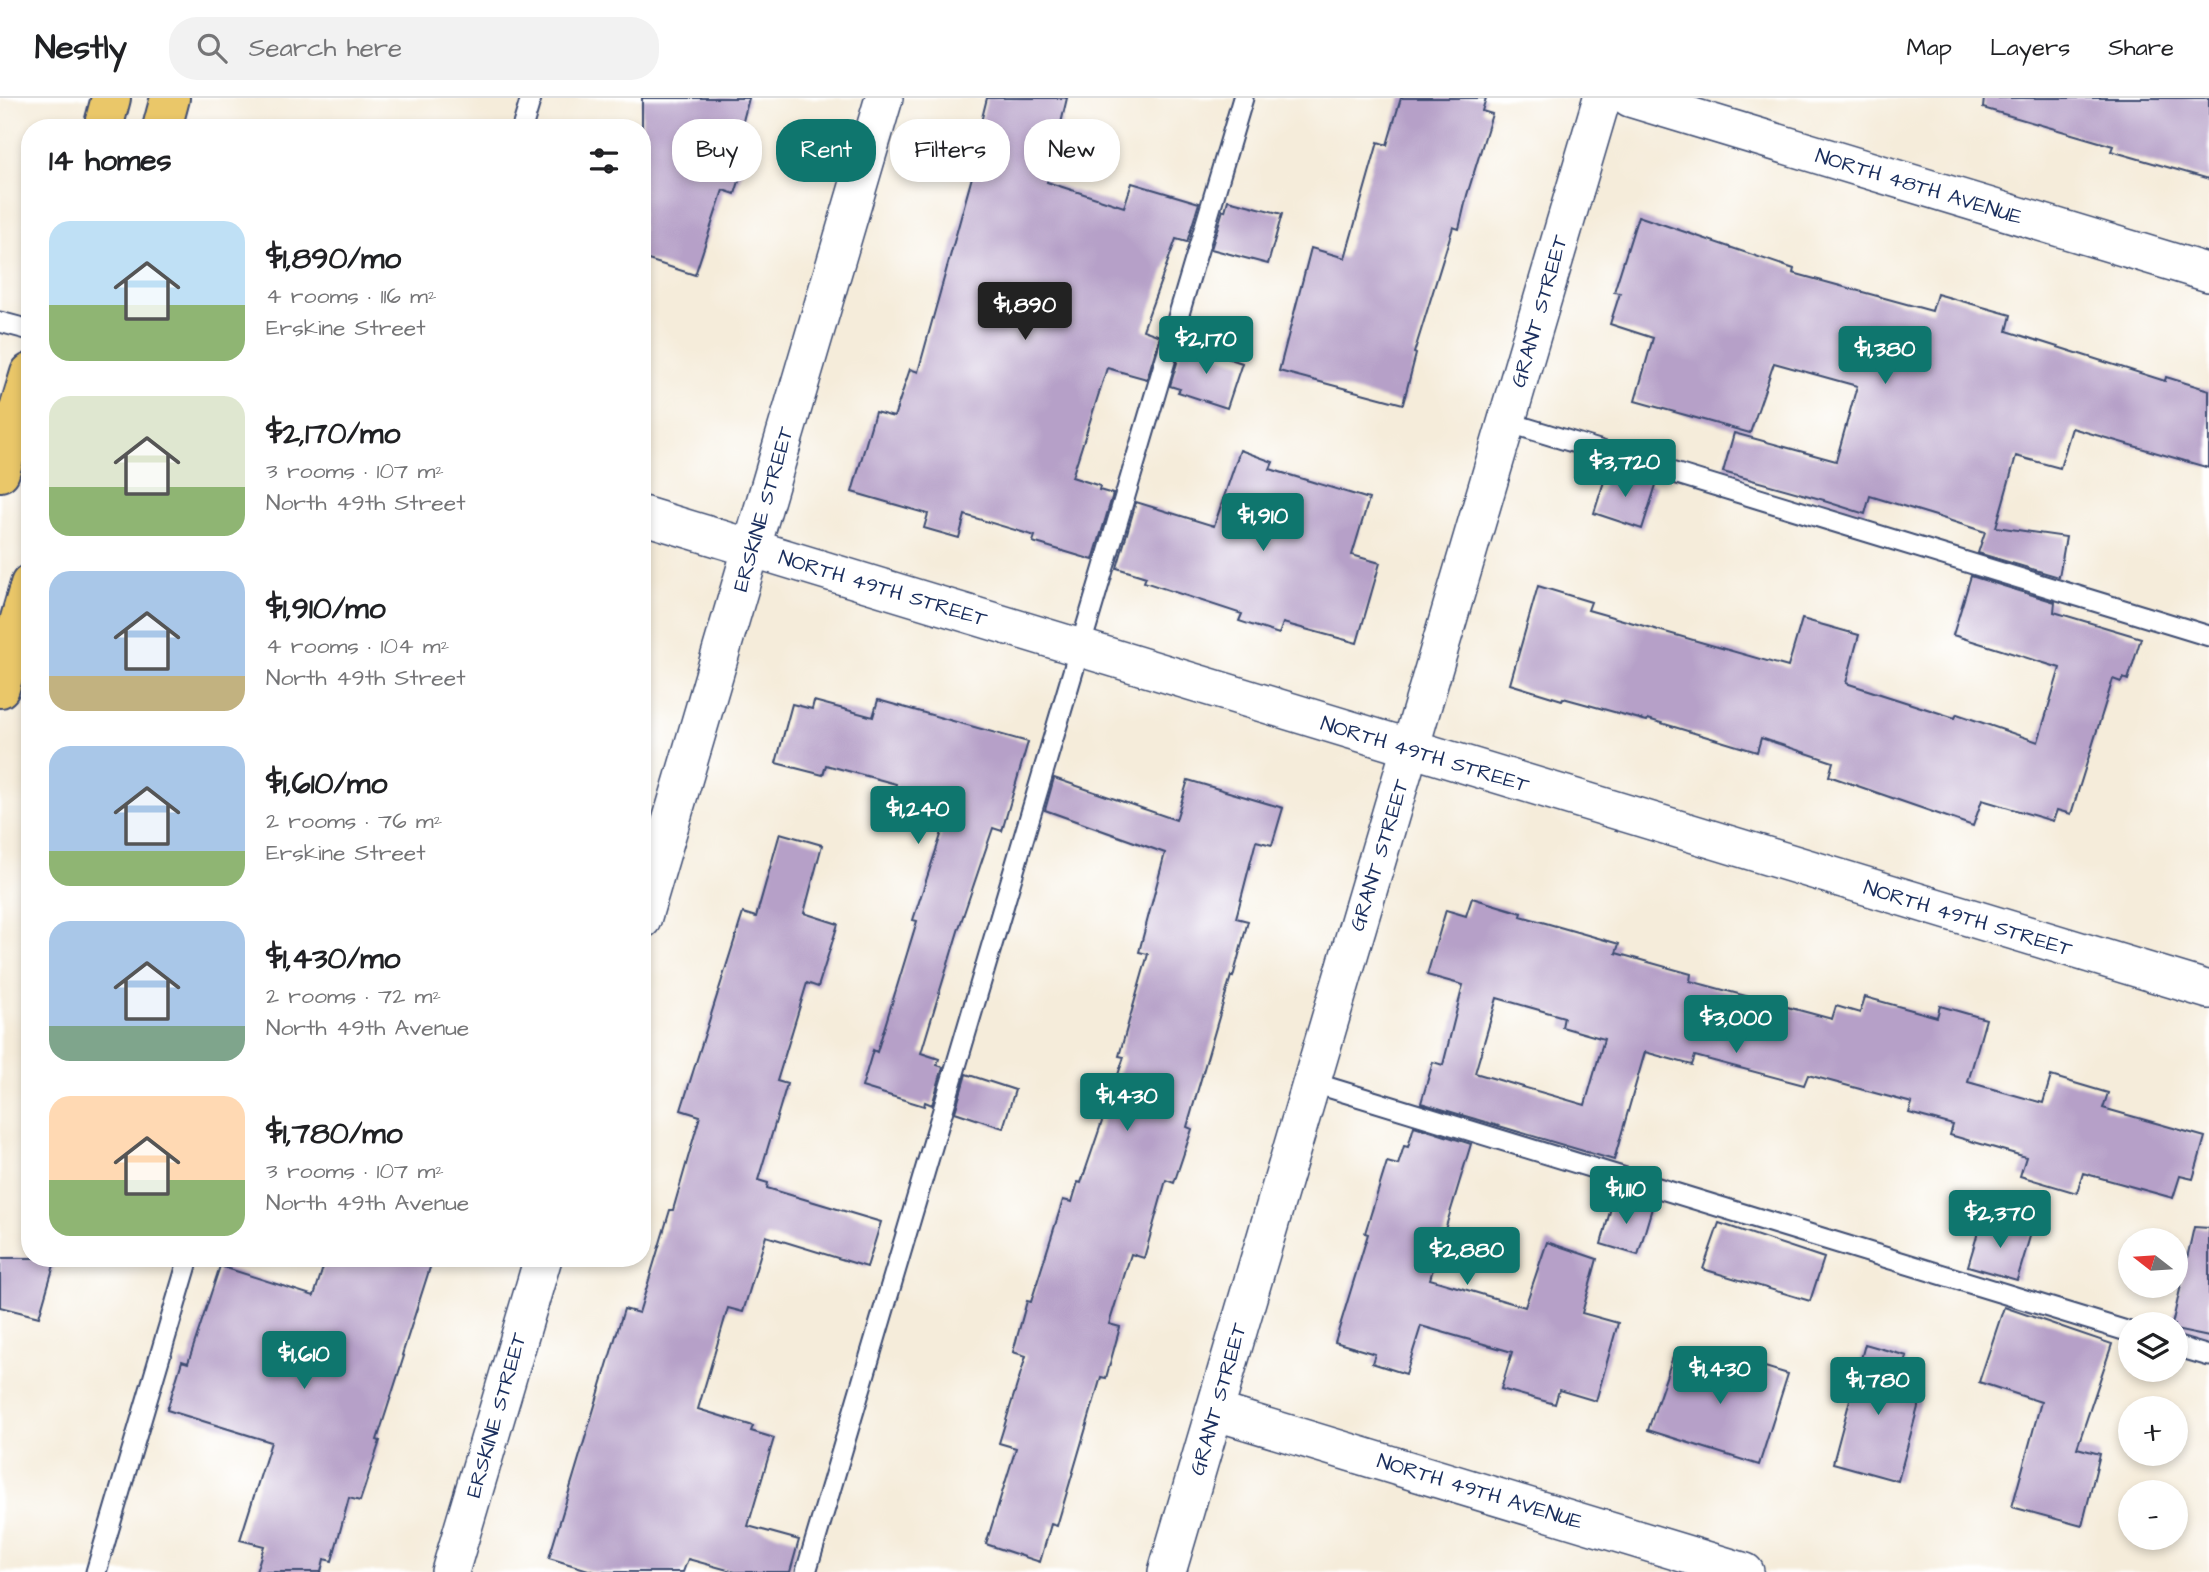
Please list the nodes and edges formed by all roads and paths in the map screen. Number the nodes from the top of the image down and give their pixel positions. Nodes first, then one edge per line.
1 (111, 98) edge
2 (170, 98) edge
3 (531, 98) edge
4 (884, 98) edge
5 (1243, 98) edge
6 (1602, 98) edge
7 (1630, 98) edge
8 (105, 119) edge
9 (164, 119) edge
10 (525, 119) edge
11 (2209, 274) edge
12 (0, 321) edge
13 (21, 327) edge
14 (21, 403) edge
15 (1507, 422) junction
16 (0, 472) edge
17 (651, 518) edge
18 (752, 548) junction
19 (21, 615) edge
20 (2209, 636) edge
21 (1079, 648) junction
22 (0, 688) edge
23 (1411, 749) junction
24 (651, 890) edge
25 (2209, 990) edge
26 (1311, 1082) junction
27 (186, 1267) edge
28 (539, 1267) edge
29 (2118, 1328) edge
30 (2188, 1350) edge
31 (2209, 1356) edge
32 (1214, 1410) junction
33 (96, 1572) edge
34 (450, 1572) edge
35 (806, 1572) edge
36 (1167, 1572) edge
37 (1745, 1572) edge

1 - 8 main road
2 - 9 main road
3 - 10 lane
4 - 18 street, ERSKINE STREET
5 - 21 lane
6 - 15 street, GRANT STREET
7 - 11 street, NORTH 48TH AVENUE
12 - 13 lane
14 - 16 main road
15 - 20 lane
15 - 23 street, GRANT STREET
17 - 18 street, NORTH 49TH STREET
18 - 21 street, NORTH 49TH STREET
18 - 24 street, ERSKINE STREET
19 - 22 main road
21 - 23 street, NORTH 49TH STREET
21 - 35 lane
23 - 25 street, NORTH 49TH STREET
23 - 26 street, GRANT STREET
26 - 29 lane
26 - 32 street, GRANT STREET
27 - 33 lane
28 - 34 street, ERSKINE STREET
30 - 31 lane
32 - 36 street, GRANT STREET
32 - 37 street, NORTH 49TH AVENUE

